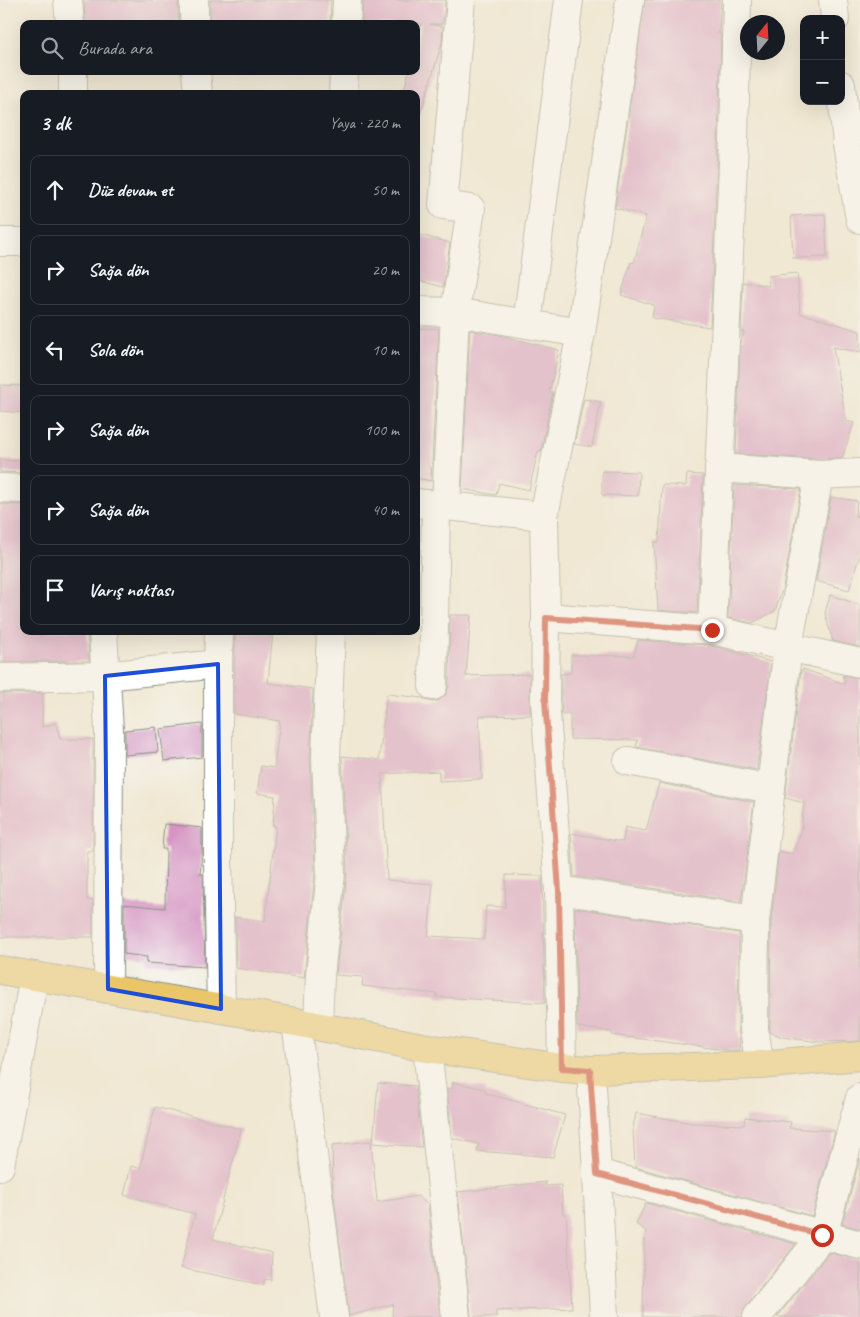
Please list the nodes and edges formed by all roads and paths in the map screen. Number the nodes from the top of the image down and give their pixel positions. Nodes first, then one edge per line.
1 (68, 0) edge
2 (194, 0) edge
3 (347, 0) edge
4 (461, 0) edge
5 (569, 0) edge
6 (630, 0) edge
7 (737, 0) edge
8 (833, 0) edge
9 (835, 15) edge
10 (70, 20) edge
11 (194, 20) edge
12 (346, 20) edge
13 (72, 75) edge
14 (196, 75) edge
15 (344, 75) edge
16 (73, 90) edge
17 (198, 90) edge
18 (343, 90) edge
19 (843, 105) edge
20 (860, 220) edge
21 (0, 242) edge
22 (20, 242) edge
23 (420, 311) edge
24 (454, 312) junction
25 (527, 324) junction
26 (581, 333) junction
27 (719, 468) junction
28 (860, 473) edge
29 (820, 475) junction
30 (0, 488) edge
31 (20, 489) edge
32 (433, 504) edge
33 (544, 516) junction
34 (546, 618) junction
35 (712, 630) junction
36 (103, 635) edge
37 (219, 635) edge
38 (330, 635) edge
39 (788, 647) junction
40 (860, 663) edge
41 (218, 664) junction
42 (105, 676) junction
43 (0, 678) edge
44 (433, 686) dead end
45 (628, 761) dead end
46 (771, 789) junction
47 (559, 890) junction
48 (755, 920) junction
49 (0, 970) edge
50 (34, 976) junction
51 (108, 989) junction
52 (221, 1009) junction
53 (307, 1024) junction
54 (427, 1048) junction
55 (860, 1056) edge
56 (760, 1064) junction
57 (562, 1068) junction
58 (590, 1070) junction
59 (860, 1098) edge
60 (1, 1158) edge
61 (597, 1174) junction
62 (822, 1235) junction
63 (860, 1245) edge
64 (334, 1317) edge
65 (456, 1317) edge
66 (604, 1317) edge
67 (757, 1317) edge

1 - 10 street
2 - 11 street
3 - 12 street
4 - 24 street
5 - 25 street
6 - 26 street
7 - 27 street
8 - 9 street
13 - 16 street
14 - 17 street
15 - 18 street
19 - 20 street
21 - 22 street
23 - 24 street
24 - 25 street
24 - 32 street
25 - 26 street
26 - 33 street
27 - 29 street
27 - 35 street
28 - 29 street
29 - 39 street
30 - 31 street
32 - 33 street
32 - 44 street
33 - 34 street
34 - 35 street
34 - 47 street
35 - 39 street
36 - 42 street
37 - 41 street
38 - 53 street
39 - 40 street
39 - 46 street
41 - 42 street
41 - 52 street
42 - 43 street
42 - 51 street
45 - 46 street
46 - 48 street
47 - 48 street
47 - 57 street
48 - 56 street
49 - 50 main road
50 - 51 main road
50 - 60 street
51 - 52 main road
52 - 53 main road
53 - 54 main road
53 - 64 street
54 - 57 main road
54 - 65 street
55 - 56 main road
56 - 58 main road
57 - 58 main road
58 - 61 street
59 - 62 street
61 - 62 street
61 - 66 street
62 - 63 street
62 - 67 street

